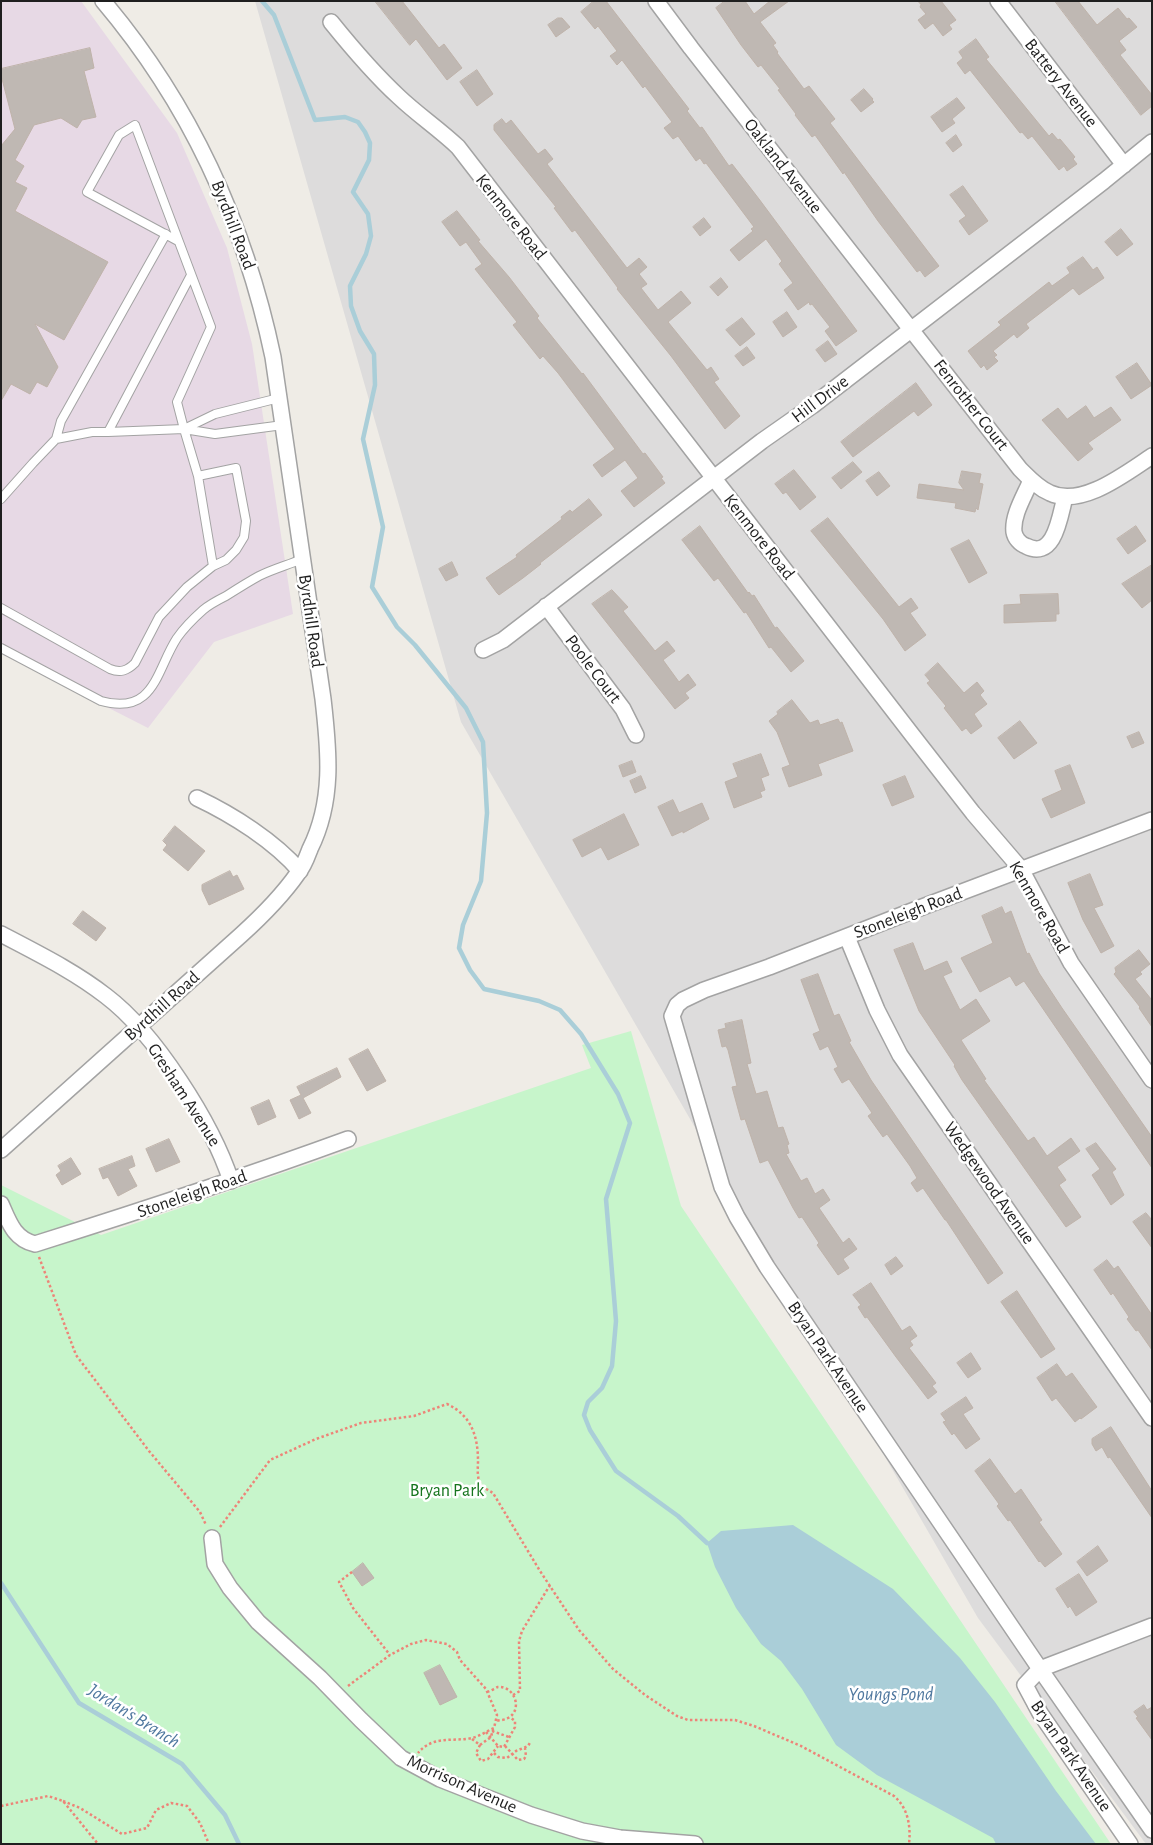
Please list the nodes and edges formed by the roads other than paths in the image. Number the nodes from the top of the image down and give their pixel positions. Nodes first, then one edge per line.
1 (103, 1) edge
2 (656, 1) edge
3 (998, 1) edge
4 (331, 22) dead end
5 (1152, 142) edge
6 (1124, 164) junction
7 (166, 234) junction
8 (178, 241) junction
9 (191, 275) junction
10 (912, 329) junction
11 (279, 398) junction
12 (283, 425) junction
13 (184, 429) junction
14 (108, 432) junction
15 (56, 439) junction
16 (1152, 456) edge
17 (198, 476) junction
18 (714, 478) junction
19 (1031, 480) junction
20 (1065, 497) junction
21 (1, 499) edge
22 (302, 559) junction
23 (213, 566) junction
24 (546, 606) junction
25 (1, 608) edge
26 (1, 648) edge
27 (483, 650) dead end
28 (636, 735) dead end
29 (197, 798) dead end
30 (1152, 820) edge
31 (1021, 869) junction
32 (300, 872) junction
33 (1, 934) edge
34 (847, 937) junction
35 (672, 1016) joint
36 (139, 1026) junction
37 (1152, 1080) edge
38 (348, 1138) dead end
39 (1, 1150) edge
40 (231, 1181) junction
41 (1, 1204) edge
42 (1152, 1418) edge
43 (212, 1538) road end
44 (1152, 1626) edge
45 (1040, 1669) junction
46 (1152, 1830) edge
47 (695, 1844) edge
48 (1130, 1844) edge

1 - 11 street, Byrdhill Road
2 - 10 street, Oakland Avenue
3 - 6 street, Battery Avenue
4 - 18 street, Kenmore Road
5 - 6 street, Hill Drive
6 - 10 street, Hill Drive
7 - 8 lane
7 - 8 lane
7 - 15 lane
8 - 9 lane
9 - 13 lane
9 - 14 lane
10 - 18 street, Hill Drive
10 - 19 street, Fenrother Court
11 - 12 street, Byrdhill Road
11 - 13 lane
12 - 13 lane
12 - 22 street, Byrdhill Road
13 - 14 lane
13 - 17 lane
14 - 15 lane
15 - 21 lane
16 - 20 street
17 - 23 lane
17 - 23 lane
18 - 24 street, Hill Drive
18 - 31 street, Kenmore Road
19 - 20 street, Fenrother Court
19 - 20 street
22 - 26 lane
22 - 32 street, Byrdhill Road
23 - 25 lane
24 - 27 street, Hill Drive
24 - 28 street, Poole Court
29 - 32 street
30 - 31 street, Stoneleigh Road
31 - 34 street, Stoneleigh Road
31 - 37 street, Kenmore Road
32 - 36 street, Byrdhill Road
33 - 36 street, Gresham Avenue
34 - 35 street, Stoneleigh Road
34 - 42 street, Wedgewood Avenue
35 - 45 street, Bryan Park Avenue
36 - 39 street, Byrdhill Road
36 - 40 street, Gresham Avenue
38 - 40 street, Stoneleigh Road
40 - 41 street, Stoneleigh Road
43 - 47 street, Morrison Avenue
44 - 45 street
45 - 46 street, Bryan Park Avenue
45 - 48 street, Bryan Park Avenue

